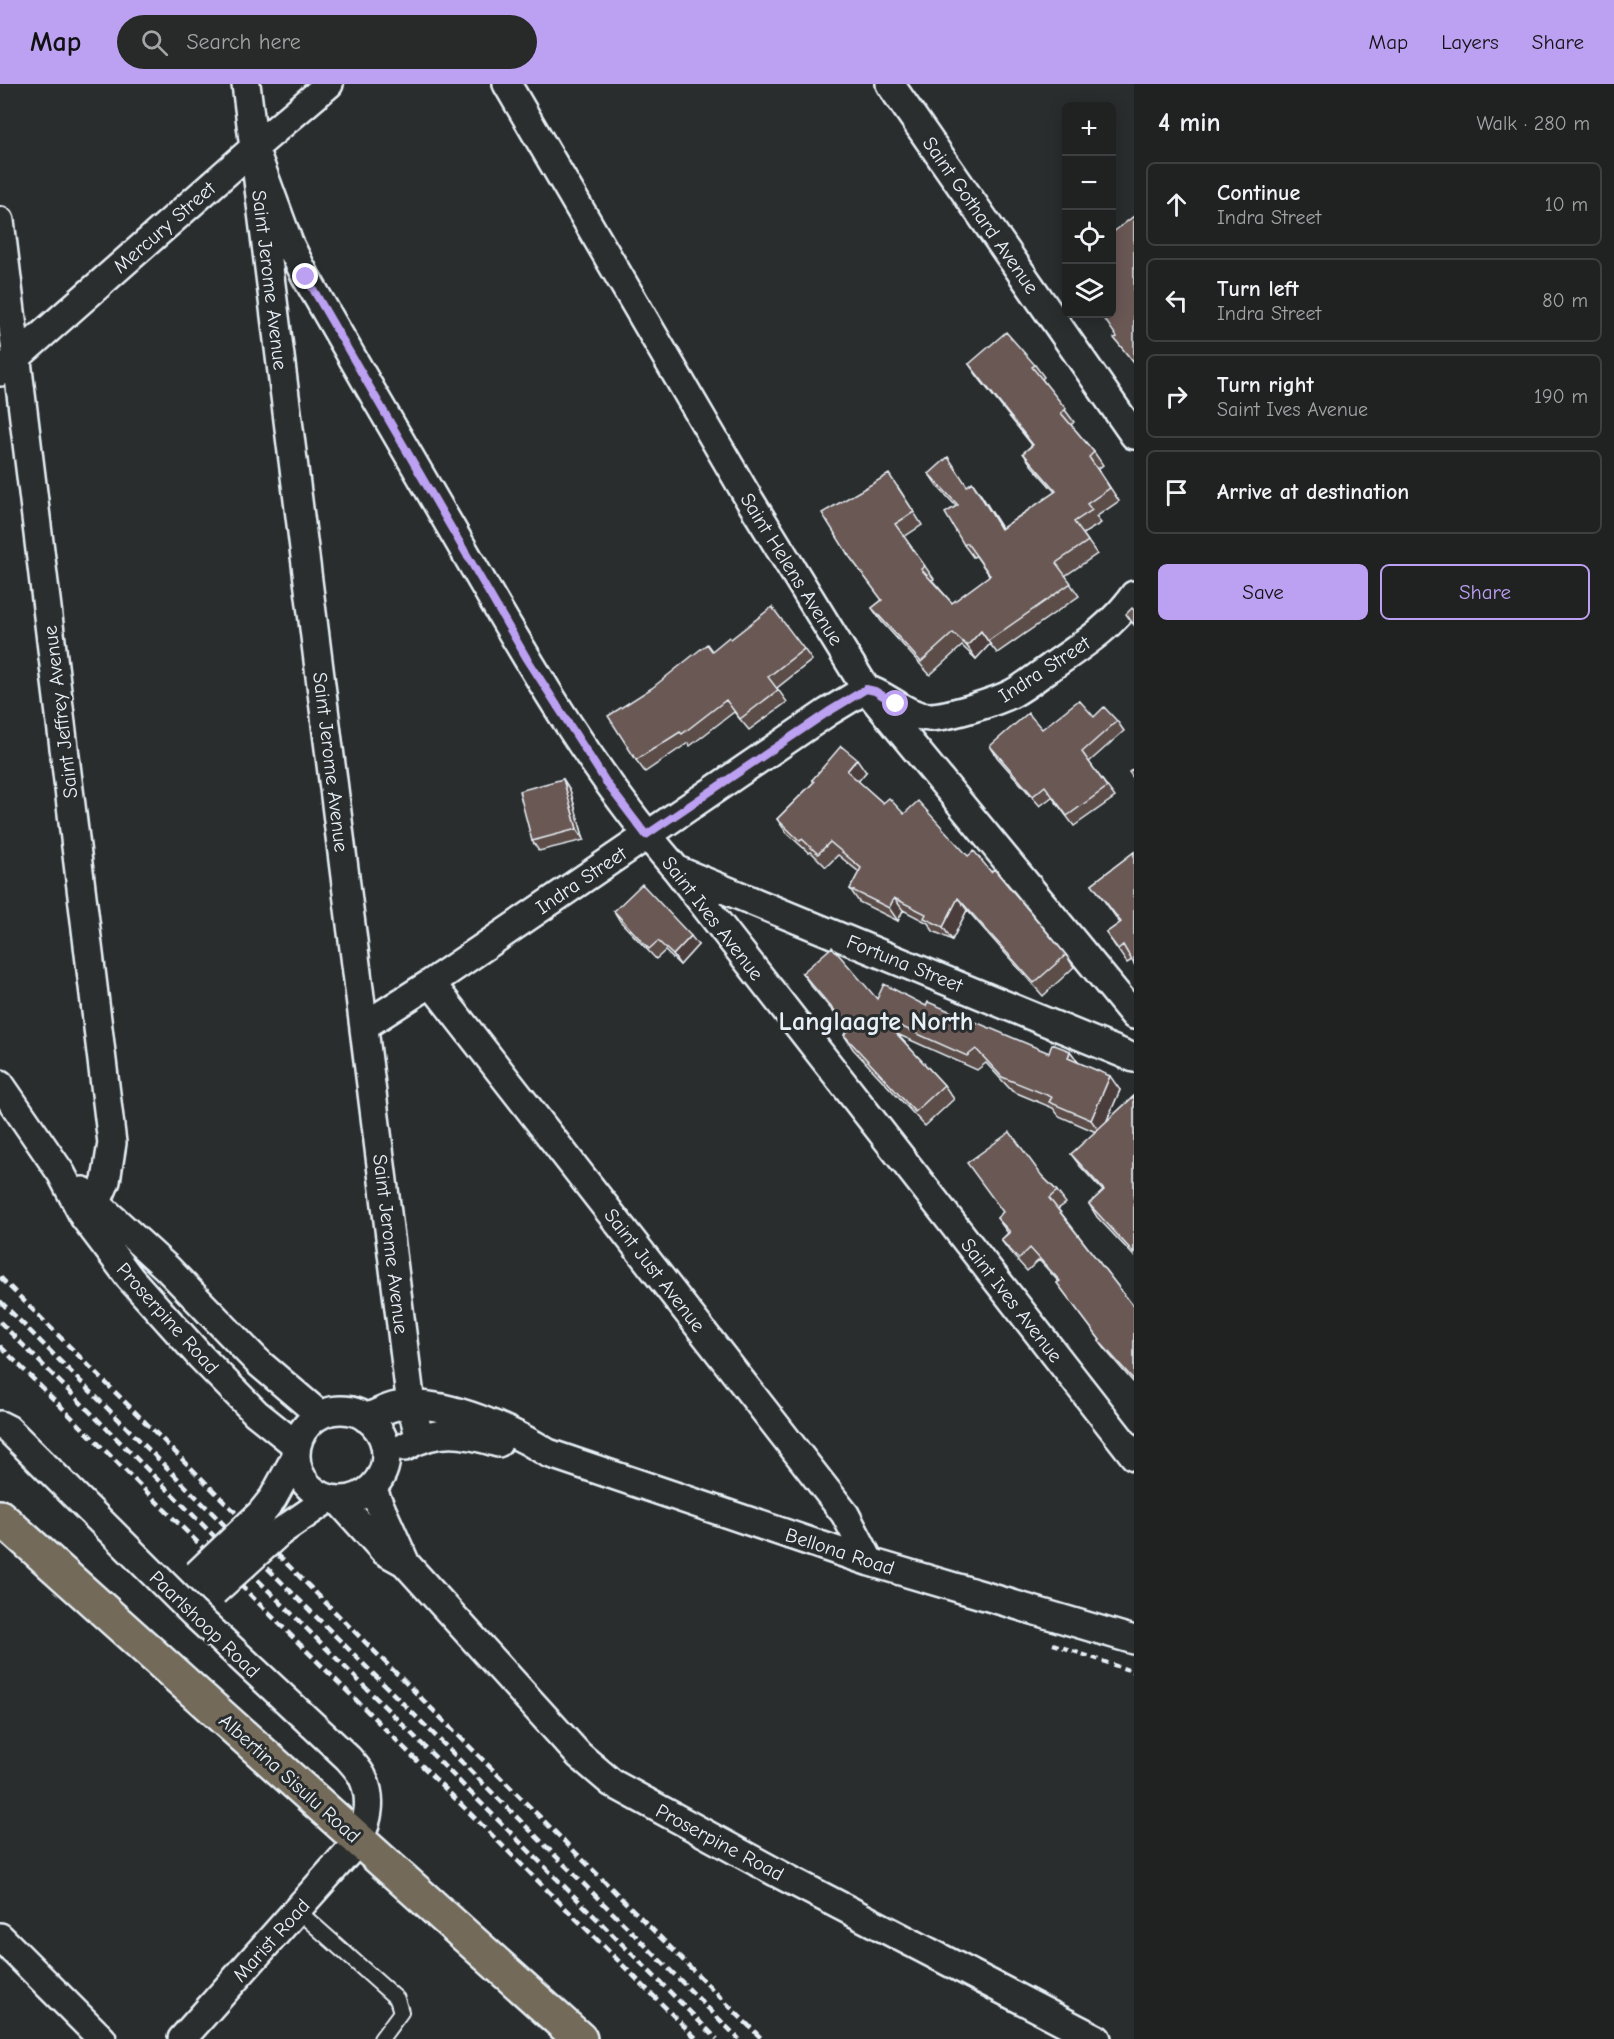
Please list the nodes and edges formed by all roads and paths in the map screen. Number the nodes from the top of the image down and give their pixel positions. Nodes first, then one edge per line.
1 (246, 84) edge
2 (329, 84) edge
3 (507, 84) edge
4 (890, 84) edge
5 (254, 148) junction
6 (0, 221) edge
7 (9, 364) edge
8 (1134, 435) edge
9 (1134, 595) edge
10 (866, 689) junction
11 (646, 835) junction
12 (676, 869) junction
13 (431, 983) junction
14 (1134, 1015) edge
15 (363, 1026) junction
16 (1134, 1058) edge
17 (0, 1084) edge
18 (61, 1173) junction
19 (97, 1202) junction
20 (411, 1405) junction
21 (320, 1415) junction
22 (366, 1418) junction
23 (0, 1425) edge
24 (420, 1439) junction
25 (296, 1452) junction
26 (548, 1453) junction
27 (1134, 1456) edge
28 (386, 1462) junction
29 (372, 1488) junction
30 (334, 1500) junction
31 (0, 1517) edge
32 (870, 1562) junction
33 (406, 1564) junction
34 (205, 1583) junction
35 (184, 1604) junction
36 (1134, 1640) edge
37 (359, 1840) junction
38 (297, 1910) junction
39 (0, 1938) edge
40 (102, 2039) edge
41 (182, 2039) edge
42 (381, 2039) edge
43 (580, 2039) edge
44 (1097, 2039) edge

1 - 5 street, Saint Jerome Avenue
2 - 5 street, Mercury Street
3 - 10 street, Saint Helens Avenue
4 - 8 street, Saint Gothard Avenue
5 - 7 street, Mercury Street
5 - 11 street, Saint Ives Avenue
5 - 15 street, Saint Jerome Avenue
6 - 7 street, Saint Jeffrey Avenue
7 - 19 street, Saint Jeffrey Avenue
9 - 10 street, Indra Street
10 - 11 street, Indra Street
10 - 14 street, Saint Helens Avenue
11 - 12 street, Saint Ives Avenue
11 - 13 street, Indra Street
12 - 16 street, Fortuna Street
12 - 27 street, Saint Ives Avenue
13 - 15 street, Indra Street
13 - 32 street, Saint Just Avenue
15 - 20 street, Saint Jerome Avenue
17 - 18 street, Proserpine Road
18 - 19 street, Proserpine Road
18 - 25 street, Proserpine Road
19 - 21 street, Proserpine Road
20 - 22 street
20 - 24 street, Saint Jerome Avenue
20 - 26 street, Bellona Road
21 - 22 street
21 - 25 street
22 - 28 street
23 - 35 street, Paarlshoop Road
24 - 26 street, Bellona Road
24 - 28 street
25 - 30 street, Proserpine Road
25 - 34 street, bridge
26 - 32 street, Bellona Road
28 - 29 street
29 - 30 street
29 - 33 street, Proserpine Road
30 - 33 street, Proserpine Road
30 - 34 street, bridge
31 - 37 main road, Albertina Sisulu Road
32 - 36 street, Bellona Road
33 - 44 street, Proserpine Road
34 - 35 street
35 - 37 street, Paarlshoop Road
37 - 38 street, Marist Road
37 - 43 main road, Albertina Sisulu Road
38 - 41 street, Marist Road
38 - 42 lane
39 - 40 street

